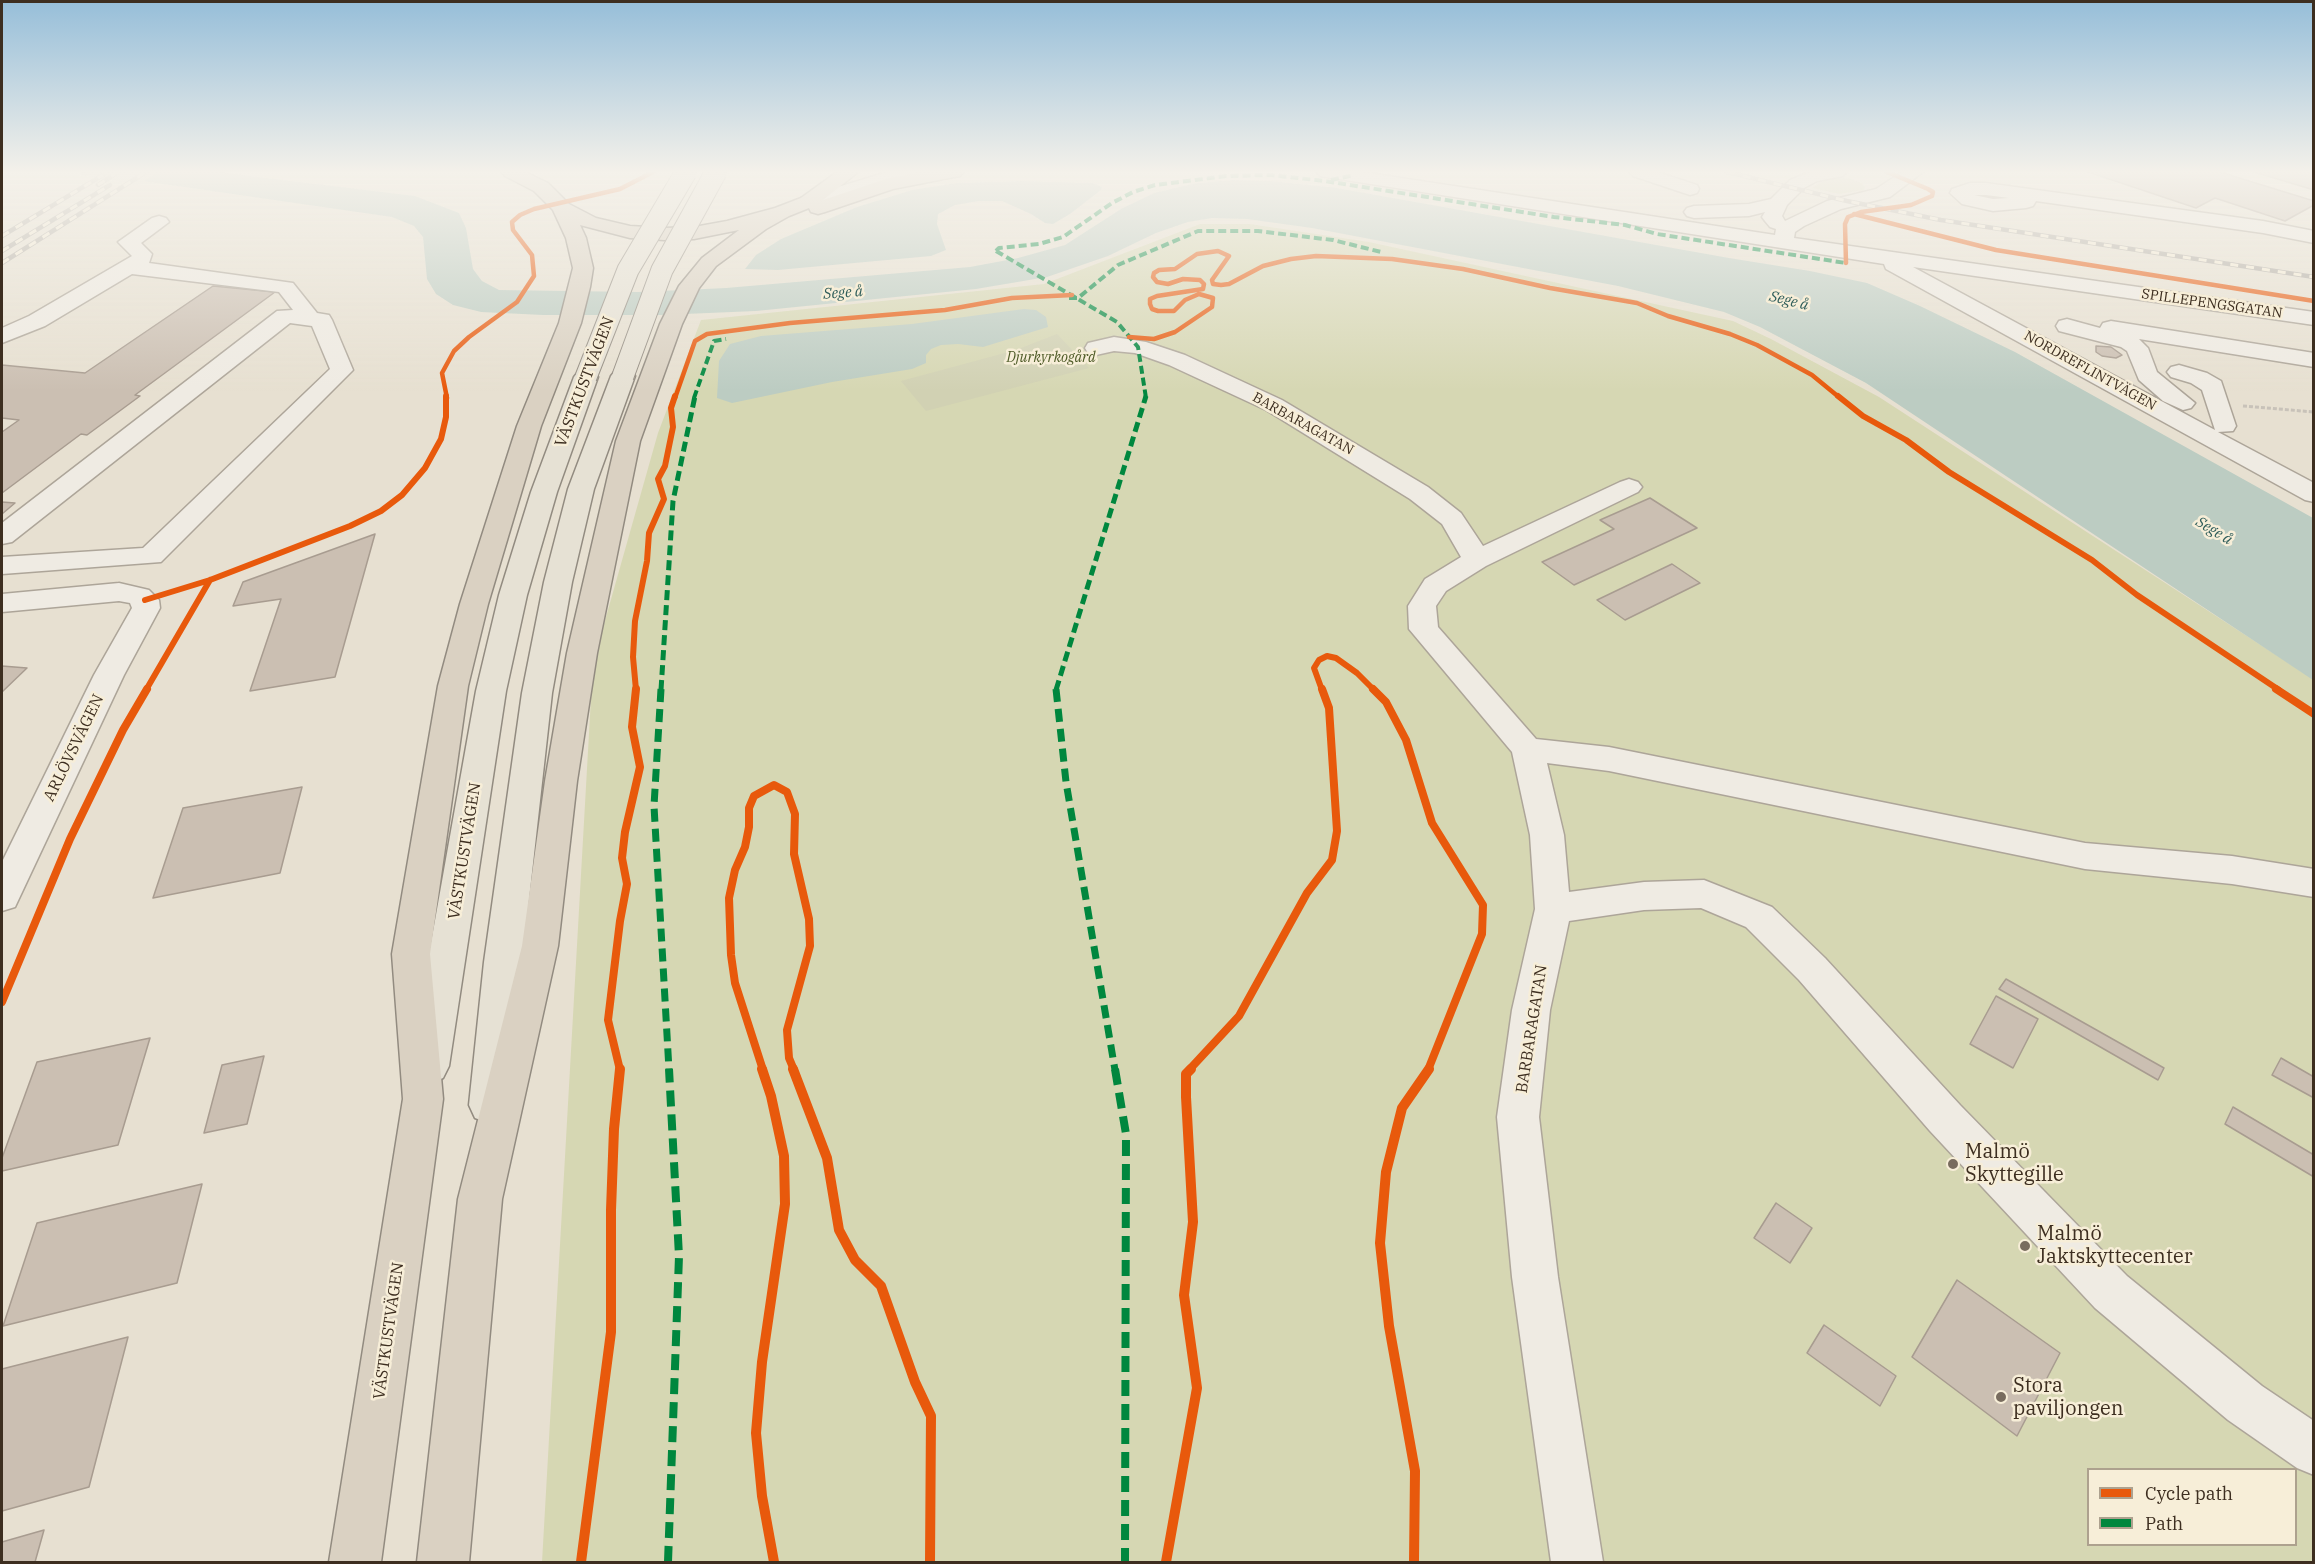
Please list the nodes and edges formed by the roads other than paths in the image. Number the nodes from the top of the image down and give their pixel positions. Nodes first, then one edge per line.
1 (130, 245) edge
2 (578, 245) edge
3 (643, 245) edge
4 (676, 245) edge
5 (731, 245) edge
6 (741, 245) edge
7 (1824, 245) edge
8 (1894, 245) edge
9 (1863, 255) junction
10 (709, 262) junction
11 (129, 267) junction
12 (2313, 308) edge
13 (310, 319) junction
14 (2313, 319) edge
15 (2, 336) edge
16 (2035, 340) junction
17 (2141, 340) junction
18 (1096, 348) dead end
19 (2313, 360) edge
20 (2179, 372) dead end
21 (2224, 426) junction
22 (2313, 474) edge
23 (1629, 487) dead end
24 (2313, 494) edge
25 (2, 536) edge
26 (1476, 560) junction
27 (2, 566) edge
28 (2, 603) edge
29 (1527, 749) junction
30 (2313, 883) edge
31 (2, 897) edge
32 (1553, 909) junction
33 (423, 1099) junction
34 (480, 1199) junction
35 (2313, 1451) edge
36 (355, 1563) edge
37 (443, 1563) edge
38 (1577, 1563) edge

1 - 11 street
2 - 33 highway
3 - 33 main road, VÄSTKUSTVÄGEN, bridge
4 - 34 main road, VÄSTKUSTVÄGEN, bridge
5 - 10 highway
6 - 10 highway
7 - 9 street, SPILLEPENGSGATAN
8 - 12 street, SPILLEPENGSGATAN
9 - 14 street, SPILLEPENGSGATAN
9 - 16 street, NORDREFLINTVÄGEN
10 - 34 highway
11 - 13 street
11 - 15 street
13 - 25 street
13 - 27 street
16 - 17 street
16 - 24 street, NORDREFLINTVÄGEN
17 - 19 street
17 - 21 street
18 - 26 street, BARBARAGATAN
20 - 21 street
21 - 22 street
23 - 26 street, BARBARAGATAN
26 - 29 street, BARBARAGATAN
28 - 31 street, ARLÖVSVÄGEN
29 - 30 street
29 - 32 street, BARBARAGATAN
32 - 35 street
32 - 38 street, BARBARAGATAN
33 - 36 highway, VÄSTKUSTVÄGEN
34 - 37 highway, VÄSTKUSTVÄGEN

